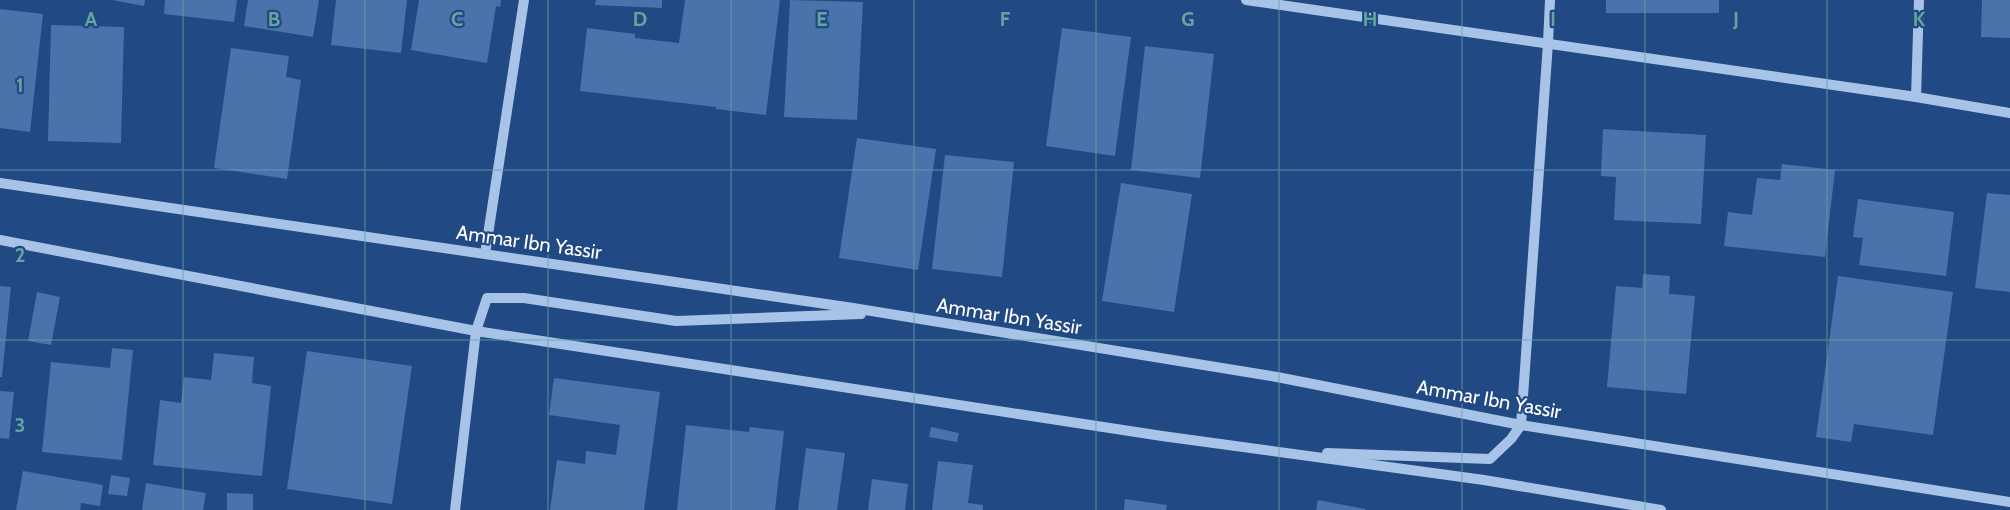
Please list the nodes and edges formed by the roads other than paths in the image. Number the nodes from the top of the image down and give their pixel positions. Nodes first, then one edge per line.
1 (525, 0) edge
2 (1246, 0) edge
3 (1550, 0) edge
4 (1919, 0) edge
5 (1548, 44) junction
6 (1916, 97) junction
7 (2010, 113) edge
8 (0, 183) edge
9 (0, 240) edge
10 (485, 254) junction
11 (884, 314) junction
12 (477, 331) junction
13 (1521, 425) junction
14 (1263, 450) junction
15 (2010, 502) edge
16 (455, 510) edge
17 (1661, 510) edge

1 - 10 street
2 - 5 street
3 - 5 street
4 - 6 street
5 - 6 street
5 - 13 street
6 - 7 street
8 - 10 street, Ammar Ibn Yassir
9 - 12 street
10 - 11 street, Ammar Ibn Yassir
11 - 12 street
11 - 13 street, Ammar Ibn Yassir
12 - 14 street
12 - 16 street
13 - 14 street
13 - 15 street, Ammar Ibn Yassir
14 - 17 street

